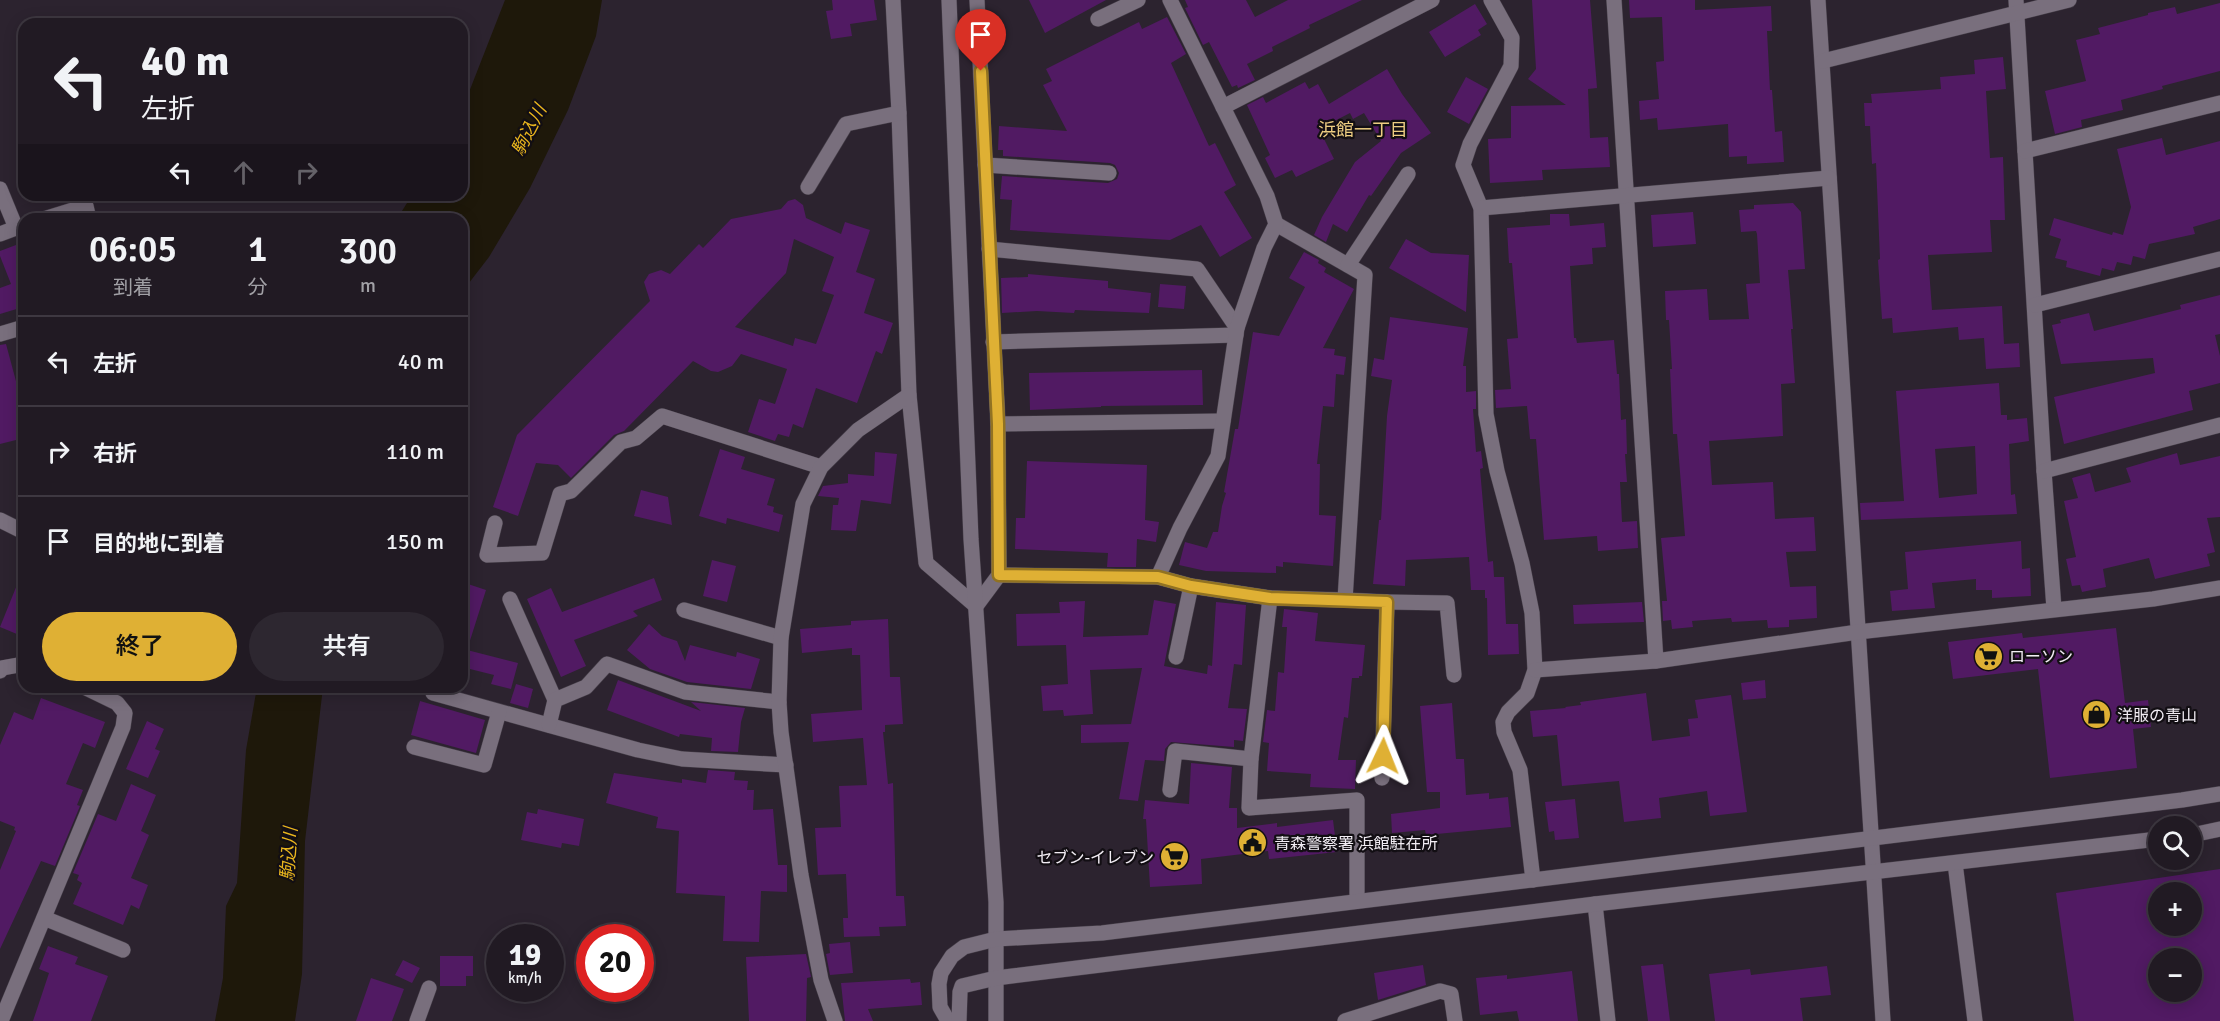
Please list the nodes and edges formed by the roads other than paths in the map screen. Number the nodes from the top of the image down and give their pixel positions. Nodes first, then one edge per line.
1 (892, 0) edge
2 (949, 0) edge
3 (977, 0) edge
4 (1138, 0) edge
5 (1170, 0) edge
6 (1432, 0) edge
7 (1491, 0) edge
8 (1614, 0) edge
9 (1818, 0) edge
10 (2069, 0) edge
11 (2017, 7) edge
12 (1098, 19) dead end
13 (1823, 61) junction
14 (2220, 103) edge
15 (1223, 107) junction
16 (899, 113) junction
17 (2025, 151) junction
18 (985, 165) junction
19 (1109, 173) dead end
20 (1408, 174) dead end
21 (1829, 178) junction
22 (808, 187) dead end
23 (0, 189) edge
24 (1627, 196) junction
25 (86, 207) edge
26 (1481, 208) junction
27 (65, 213) edge
28 (18, 223) edge
29 (1276, 224) junction
30 (18, 228) edge
31 (0, 234) edge
32 (989, 249) junction
33 (2220, 260) edge
34 (1348, 265) junction
35 (2035, 305) junction
36 (18, 329) edge
37 (1237, 332) junction
38 (0, 334) edge
39 (993, 342) junction
40 (909, 394) junction
41 (1223, 421) junction
42 (998, 424) junction
43 (2220, 425) edge
44 (820, 467) junction
45 (2044, 471) junction
46 (0, 520) edge
47 (495, 523) dead end
48 (18, 529) edge
49 (999, 575) junction
50 (1158, 577) junction
51 (1191, 586) junction
52 (2220, 588) edge
53 (1270, 598) junction
54 (510, 599) dead end
55 (1345, 600) junction
56 (1387, 602) junction
57 (976, 606) junction
58 (2054, 609) junction
59 (684, 610) dead end
60 (1857, 632) junction
61 (781, 638) junction
62 (1176, 657) dead end
63 (1656, 661) junction
64 (18, 665) edge
65 (1535, 670) junction
66 (0, 671) edge
67 (1454, 675) dead end
68 (96, 693) edge
69 (434, 693) dead end
70 (555, 700) junction
71 (779, 702) junction
72 (499, 712) junction
73 (549, 725) junction
74 (414, 747) dead end
75 (1251, 759) junction
76 (786, 765) junction
77 (1382, 778) dead end
78 (1170, 790) dead end
79 (2220, 794) edge
80 (2220, 829) edge
81 (2202, 833) edge
82 (1870, 838) junction
83 (2148, 840) edge
84 (1955, 863) junction
85 (1874, 872) junction
86 (1533, 880) junction
87 (1357, 901) junction
88 (1595, 904) junction
89 (44, 918) junction
90 (996, 939) junction
91 (123, 950) dead end
92 (996, 978) junction
93 (429, 988) dead end
94 (2, 1021) edge
95 (417, 1021) edge
96 (835, 1021) edge
97 (948, 1021) edge
98 (960, 1021) edge
99 (996, 1021) edge
100 (1345, 1021) edge
101 (1455, 1021) edge
102 (1608, 1021) edge
103 (1883, 1021) edge
104 (1975, 1021) edge

1 - 16 street
2 - 57 street
3 - 18 street
4 - 12 street
5 - 15 street
6 - 15 street
7 - 26 street
8 - 24 street
9 - 13 street
10 - 11 street
11 - 13 street
11 - 17 street
13 - 21 street
14 - 17 street
15 - 29 street
16 - 22 street
16 - 40 street
17 - 35 street
18 - 19 street
18 - 32 street
20 - 34 street
21 - 24 street
21 - 60 street
23 - 28 street
24 - 26 street
24 - 63 street
25 - 27 street
26 - 65 street
29 - 34 street
29 - 37 street
30 - 31 street
32 - 37 street
32 - 39 street
33 - 35 street
34 - 55 street
35 - 45 street
36 - 38 street
37 - 39 street
37 - 41 street
39 - 42 street
40 - 44 street
40 - 57 street
41 - 42 street
41 - 50 street
42 - 49 street
43 - 45 street
44 - 47 street
44 - 61 street
45 - 58 street
46 - 48 street
49 - 50 street
49 - 57 street
50 - 51 street
51 - 53 street
51 - 62 street
52 - 58 street
53 - 55 street
53 - 75 street
54 - 70 street
55 - 56 street
56 - 67 street
56 - 77 street
57 - 90 street
58 - 60 street
59 - 61 street
60 - 63 street
60 - 82 street
61 - 71 street
63 - 65 street
64 - 66 street
65 - 86 street
68 - 89 street
69 - 72 street
70 - 71 street
70 - 73 street
71 - 76 street
72 - 73 street
72 - 74 street
73 - 76 street
75 - 78 street
75 - 87 street
76 - 96 street
79 - 82 street
80 - 81 street
82 - 85 street
82 - 86 street
83 - 84 street
84 - 85 street
84 - 104 street
85 - 88 street
85 - 103 street
86 - 87 street
87 - 90 street
88 - 92 street
88 - 102 street
89 - 91 street
89 - 94 street
90 - 92 street
90 - 97 street
92 - 98 street
92 - 99 street
93 - 95 street
100 - 101 street

